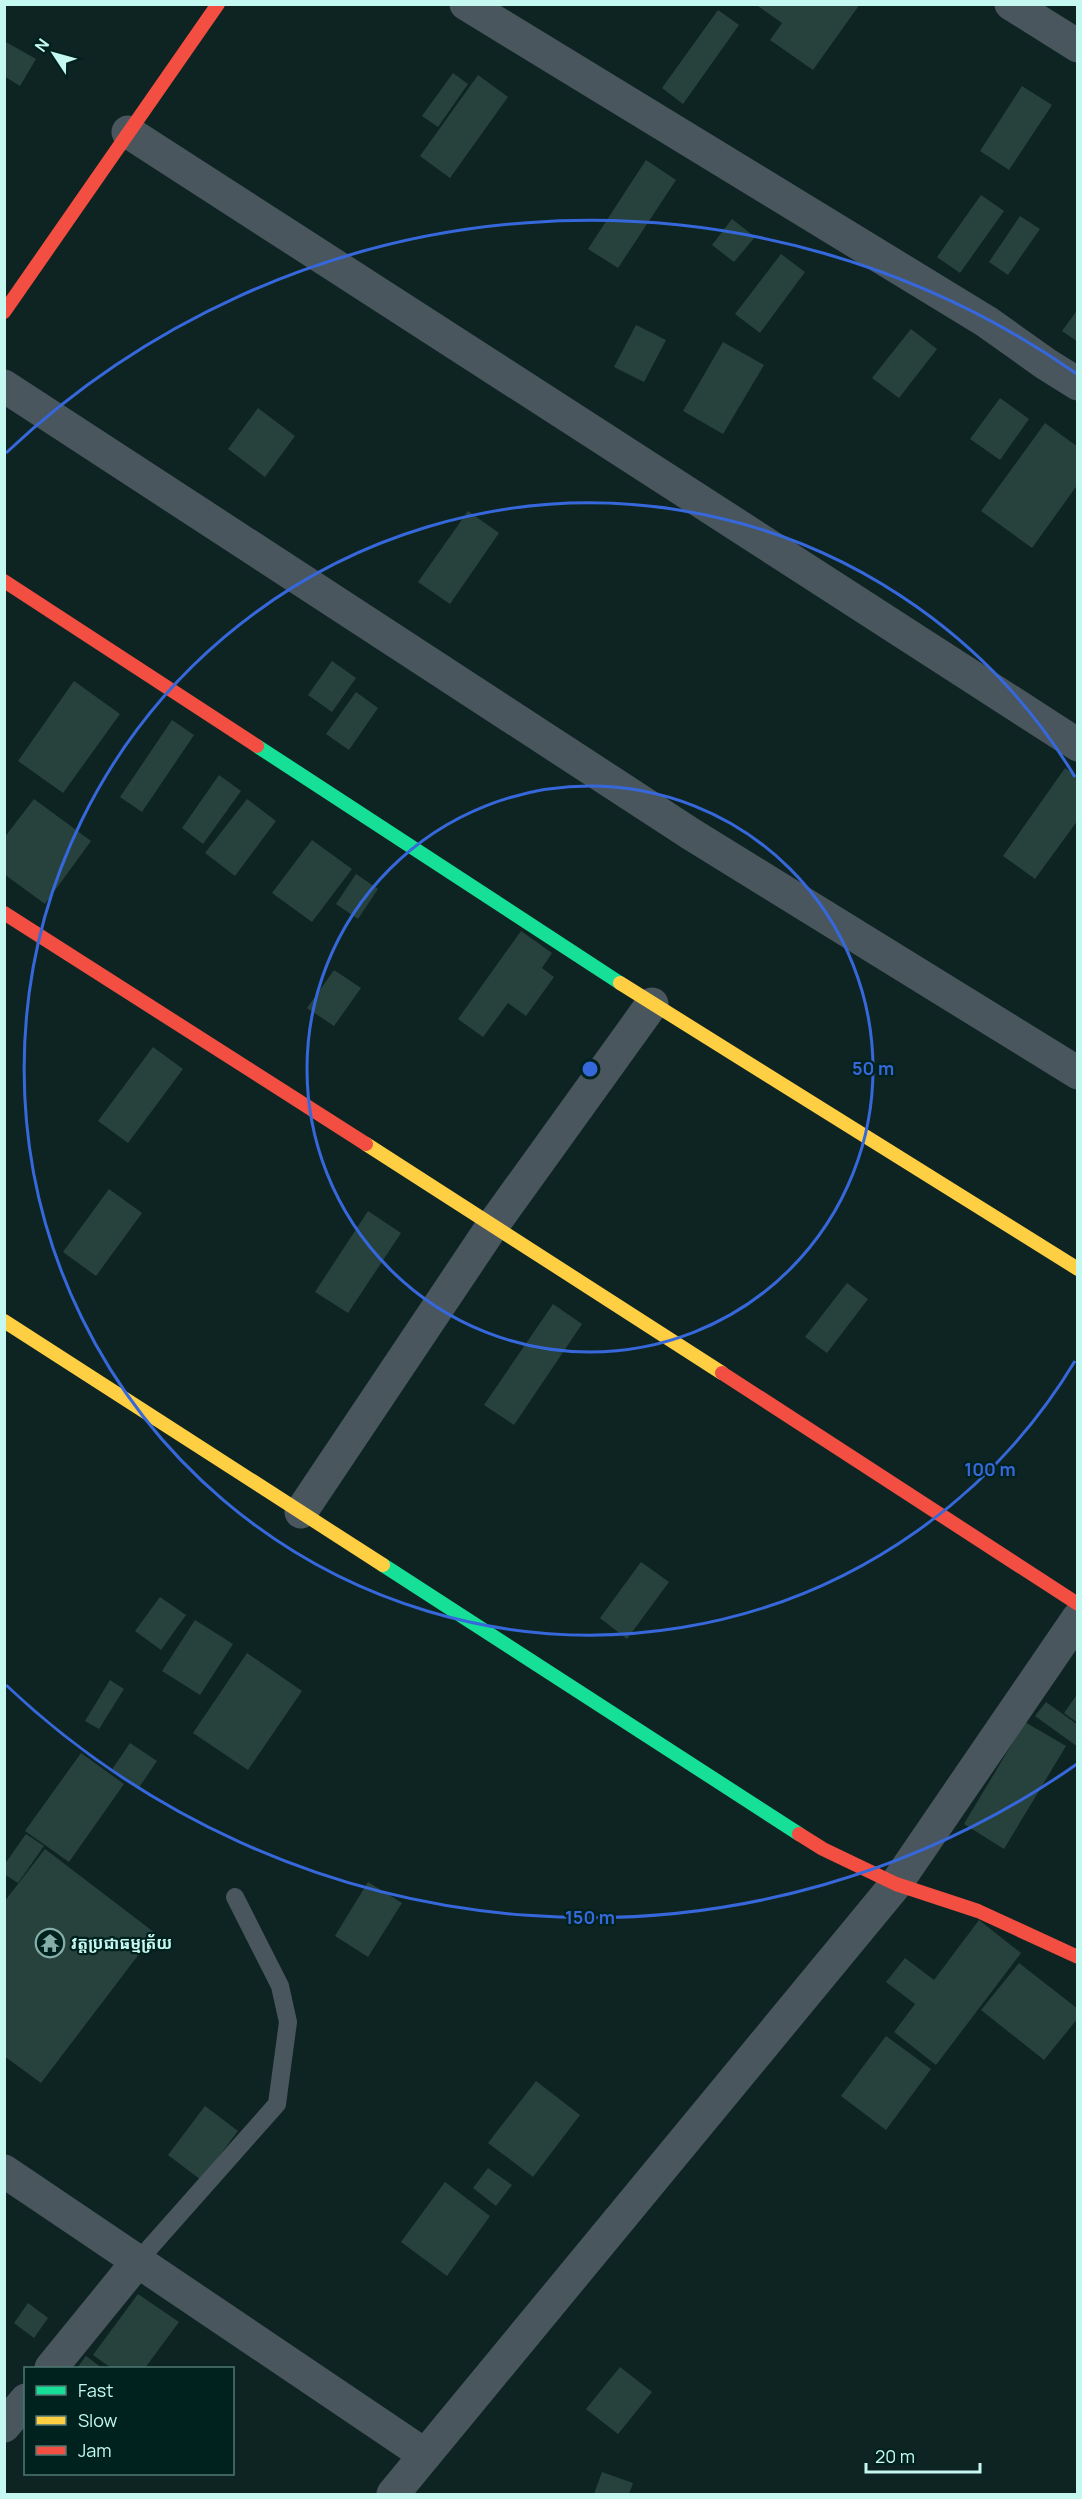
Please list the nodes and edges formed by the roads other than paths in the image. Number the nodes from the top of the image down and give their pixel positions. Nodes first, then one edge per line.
1 (218, 4) edge
2 (466, 4) edge
3 (1011, 4) edge
4 (1077, 46) edge
5 (128, 132) junction
6 (4, 312) edge
7 (1077, 384) edge
8 (4, 386) edge
9 (4, 580) edge
10 (1077, 746) edge
11 (4, 913) edge
12 (652, 1004) junction
13 (1077, 1072) edge
14 (493, 1225) junction
15 (1077, 1269) edge
16 (4, 1321) edge
17 (301, 1512) junction
18 (1077, 1604) edge
19 (1077, 1618) edge
20 (896, 1884) junction
21 (235, 1897) dead end
22 (1077, 1957) edge
23 (4, 2171) edge
24 (138, 2261) junction
25 (52, 2367) edge
26 (24, 2402) edge
27 (4, 2426) edge
28 (425, 2455) junction
29 (393, 2494) edge

1 - 5 street
2 - 7 street
3 - 4 street
5 - 6 street
5 - 10 street
8 - 13 street
9 - 12 street
11 - 14 street
12 - 14 street
12 - 15 street
14 - 17 street
14 - 18 street
16 - 17 street
17 - 20 street
19 - 20 street
20 - 22 street
20 - 28 street
21 - 24 lane
23 - 24 street
24 - 25 street
24 - 28 street
26 - 27 street
28 - 29 street

